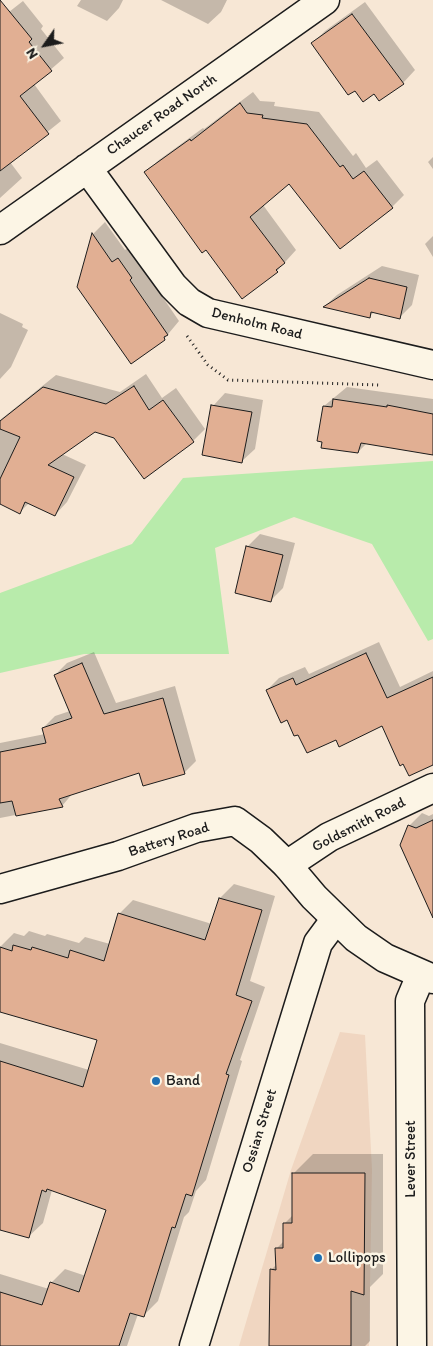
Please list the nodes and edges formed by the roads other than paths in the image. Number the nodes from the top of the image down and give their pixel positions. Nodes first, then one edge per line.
1 (316, 2) edge
2 (87, 168) junction
3 (0, 230) edge
4 (433, 365) edge
5 (433, 788) edge
6 (287, 865) junction
7 (0, 889) edge
8 (335, 920) junction
9 (427, 977) edge
10 (194, 1346) edge
11 (412, 1346) edge

1 - 2 street, Chaucer Road North
2 - 3 street, Chaucer Road North
2 - 4 street, Denholm Road
5 - 6 street, Goldsmith Road
6 - 7 street, Battery Road
6 - 8 street, Battery Road
8 - 9 street, Battery Road
8 - 10 street, Ossian Street
9 - 11 street, Lever Street

